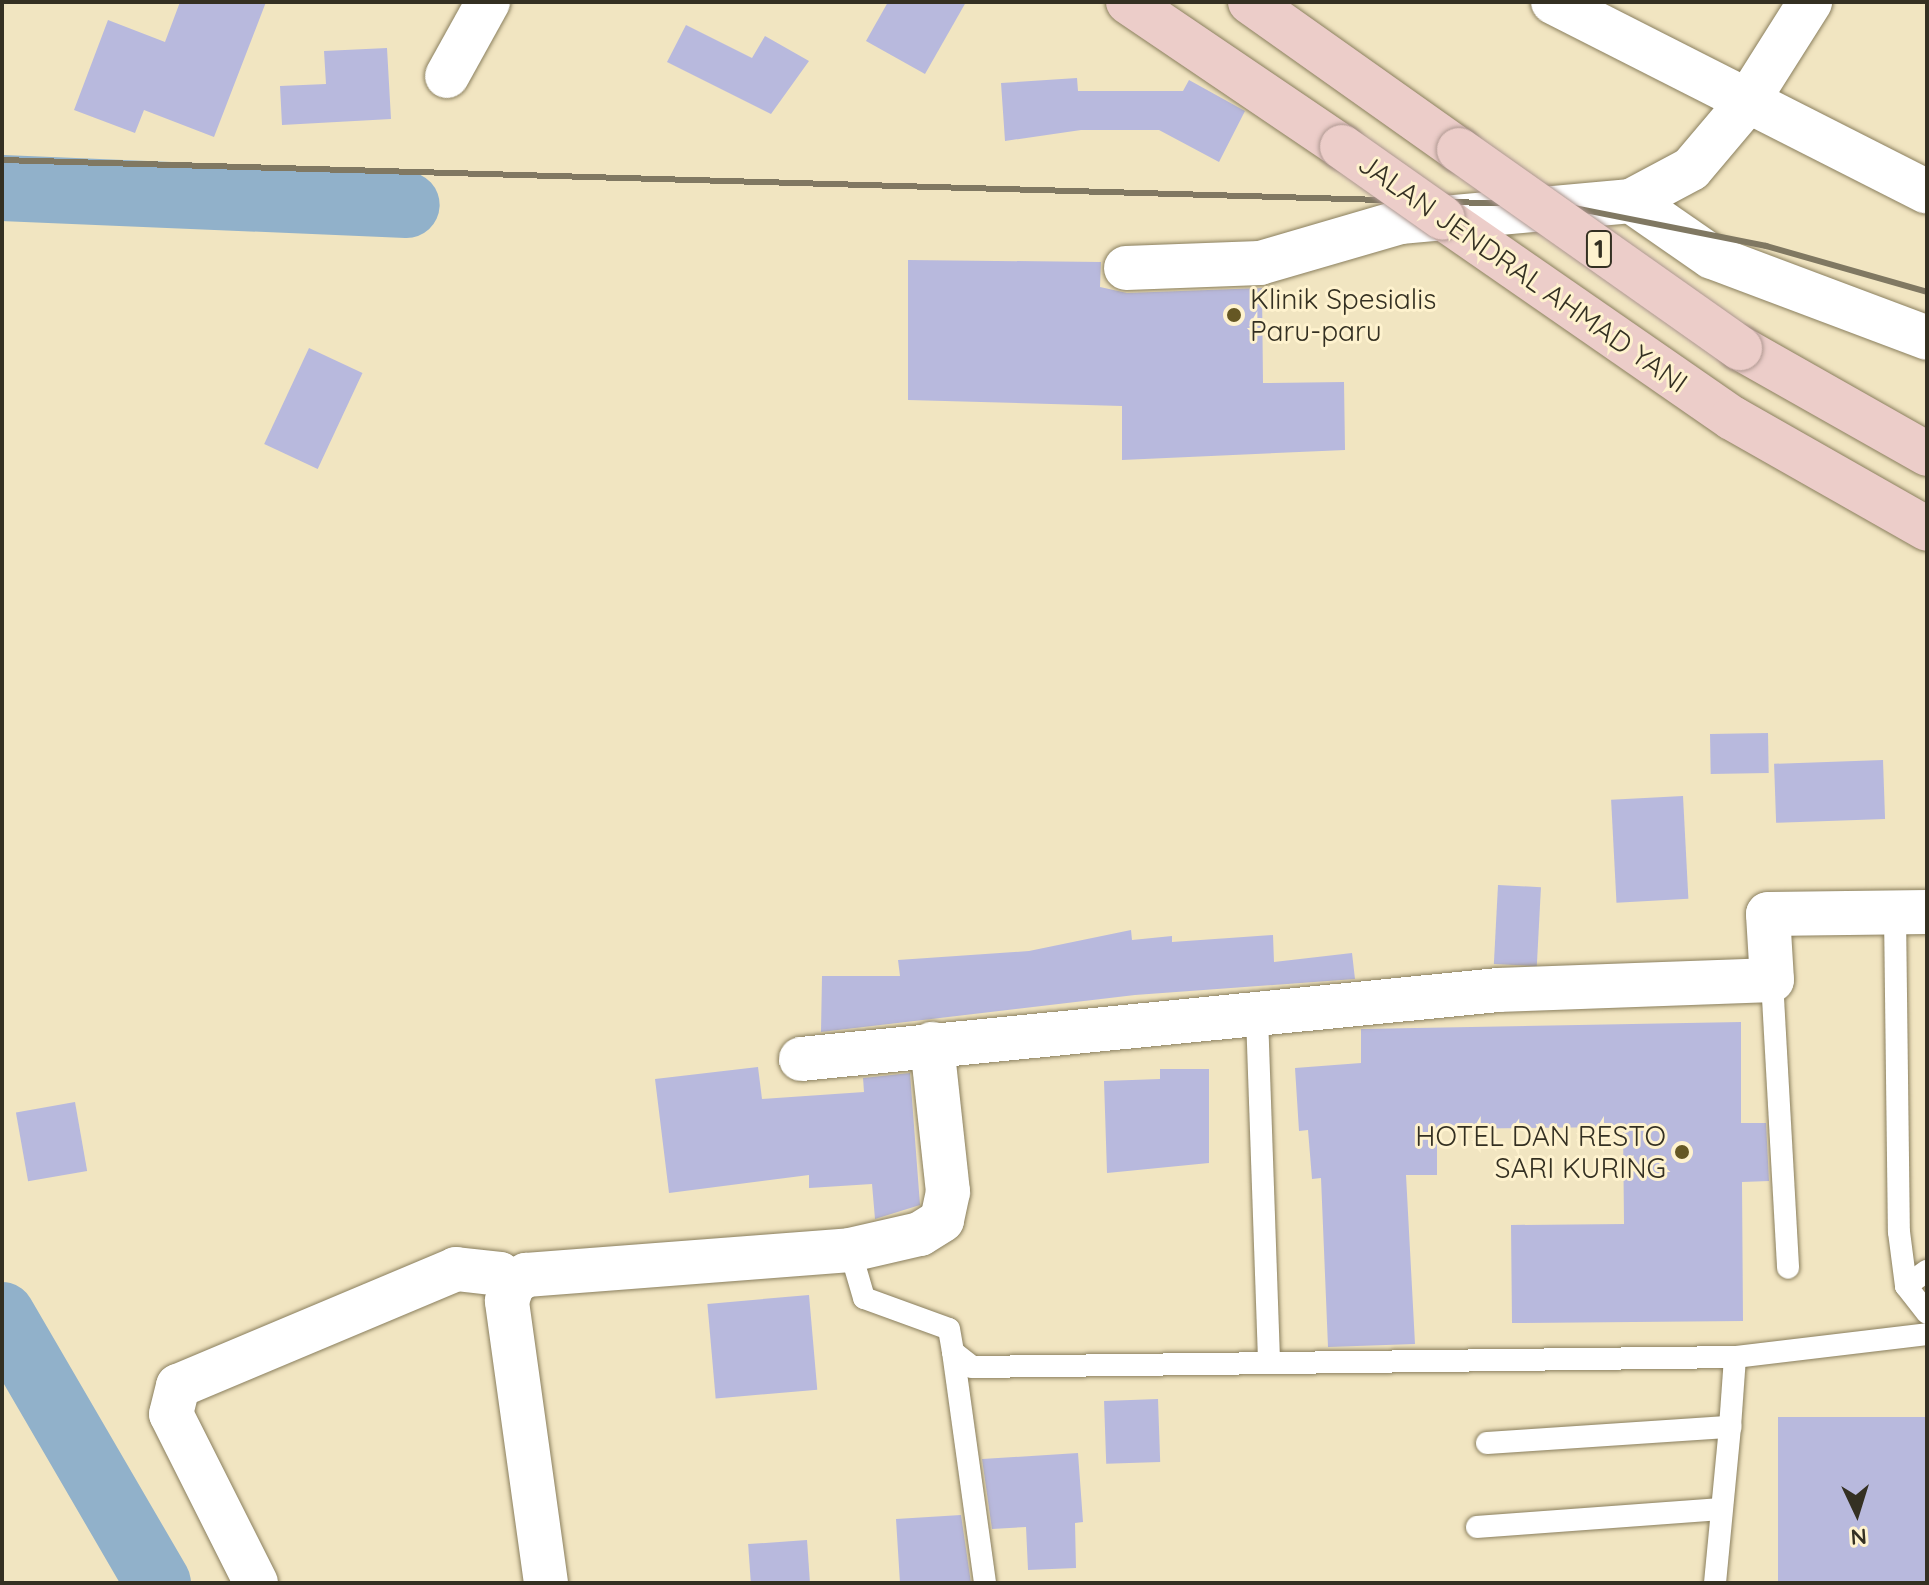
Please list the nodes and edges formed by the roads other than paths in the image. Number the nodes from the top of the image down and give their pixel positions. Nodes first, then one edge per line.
1 (488, 2) edge
2 (1128, 2) edge
3 (1250, 2) edge
4 (1553, 2) edge
5 (1810, 2) edge
6 (447, 76) dead end
7 (1745, 105) junction
8 (1927, 192) edge
9 (1631, 201) junction
10 (1126, 268) dead end
11 (1927, 338) edge
12 (1927, 454) edge
13 (1927, 529) edge
14 (1911, 913) edge
15 (1772, 980) junction
16 (1257, 1016) junction
17 (932, 1044) junction
18 (801, 1059) dead end
19 (850, 1250) junction
20 (1788, 1268) dead end
21 (1927, 1271) edge
22 (513, 1284) junction
23 (1906, 1286) junction
24 (1927, 1313) edge
25 (1927, 1334) edge
26 (953, 1352) junction
27 (1735, 1357) junction
28 (1269, 1360) junction
29 (1730, 1427) junction
30 (1487, 1443) dead end
31 (1720, 1509) junction
32 (1477, 1527) dead end
33 (256, 1583) edge
34 (546, 1583) edge
35 (985, 1583) edge
36 (1715, 1583) edge

1 - 6 street
2 - 13 highway, JALAN JENDRAL AHMAD YANI / 1, bridge
3 - 12 highway, 1, bridge
4 - 7 street
5 - 7 street
7 - 8 street
7 - 9 street
9 - 10 street
9 - 11 street
14 - 15 street
14 - 23 lane
15 - 16 street
15 - 20 lane
16 - 17 street
16 - 28 lane
17 - 18 street
17 - 19 street
19 - 22 street
19 - 26 lane
21 - 23 lane
22 - 33 street
22 - 34 street
23 - 24 lane
25 - 27 lane
26 - 28 lane
26 - 35 lane
27 - 28 lane
27 - 29 lane
29 - 30 lane
29 - 31 lane
31 - 32 lane
31 - 36 lane

